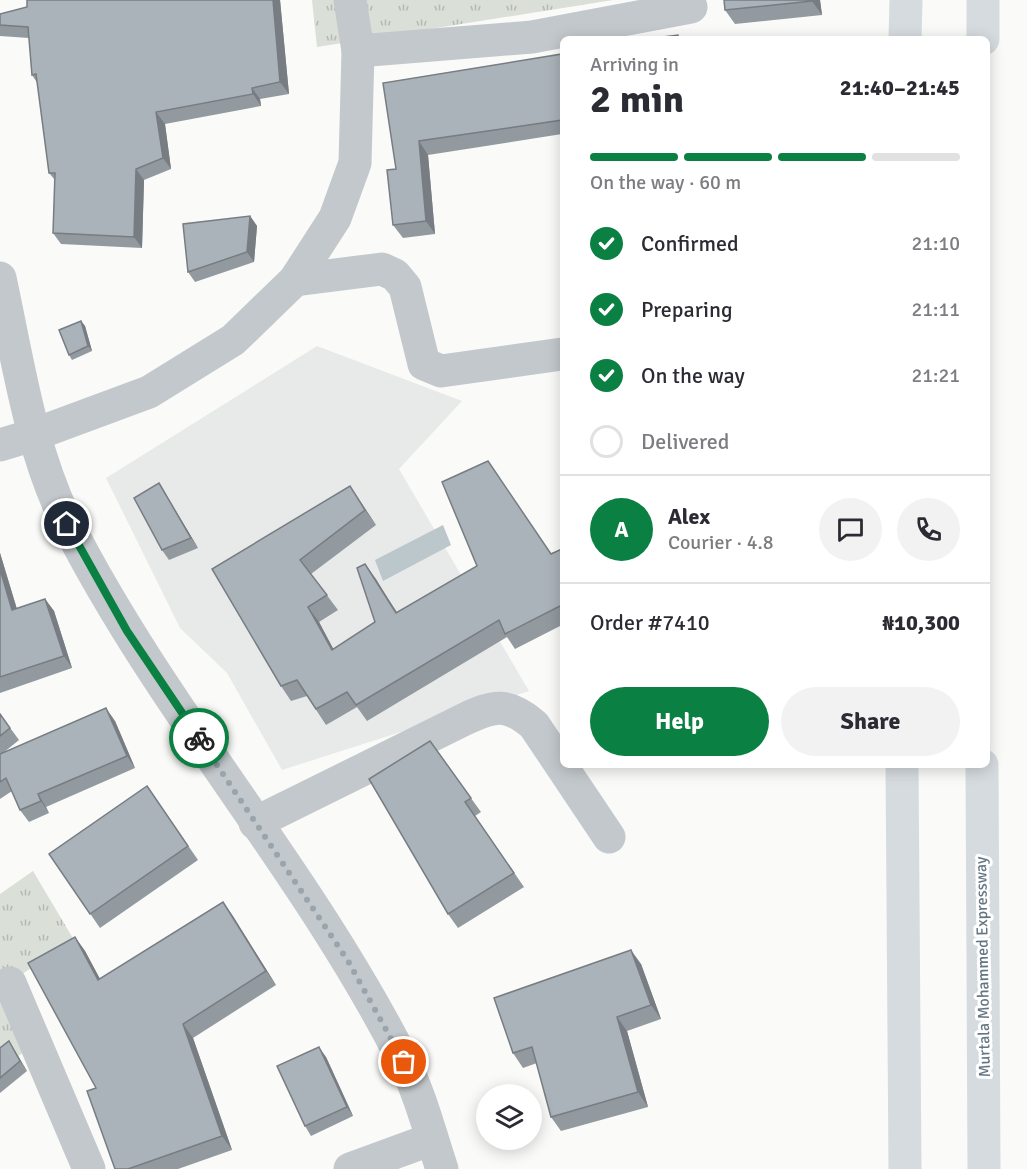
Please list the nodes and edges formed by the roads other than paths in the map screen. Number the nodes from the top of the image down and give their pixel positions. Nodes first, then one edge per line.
1 (350, 0) edge
2 (906, 0) edge
3 (983, 0) edge
4 (691, 7) dead end
5 (905, 36) edge
6 (983, 36) edge
7 (358, 51) junction
8 (0, 278) edge
9 (295, 280) junction
10 (560, 354) edge
11 (33, 435) junction
12 (0, 445) edge
13 (560, 764) edge
14 (563, 768) edge
15 (902, 768) edge
16 (982, 768) edge
17 (255, 823) junction
18 (609, 837) dead end
19 (10, 983) dead end
20 (437, 1154) edge
21 (89, 1169) edge
22 (350, 1169) edge
23 (905, 1169) edge
24 (984, 1169) edge

1 - 7 street
2 - 5 highway
3 - 6 highway
4 - 7 street
7 - 9 street
8 - 11 street
9 - 10 street
9 - 11 street
11 - 12 street
11 - 17 street
13 - 17 street
14 - 18 street
15 - 23 highway
16 - 24 highway, Murtala Mohammed Expressway
17 - 20 street
19 - 21 street
20 - 22 street

